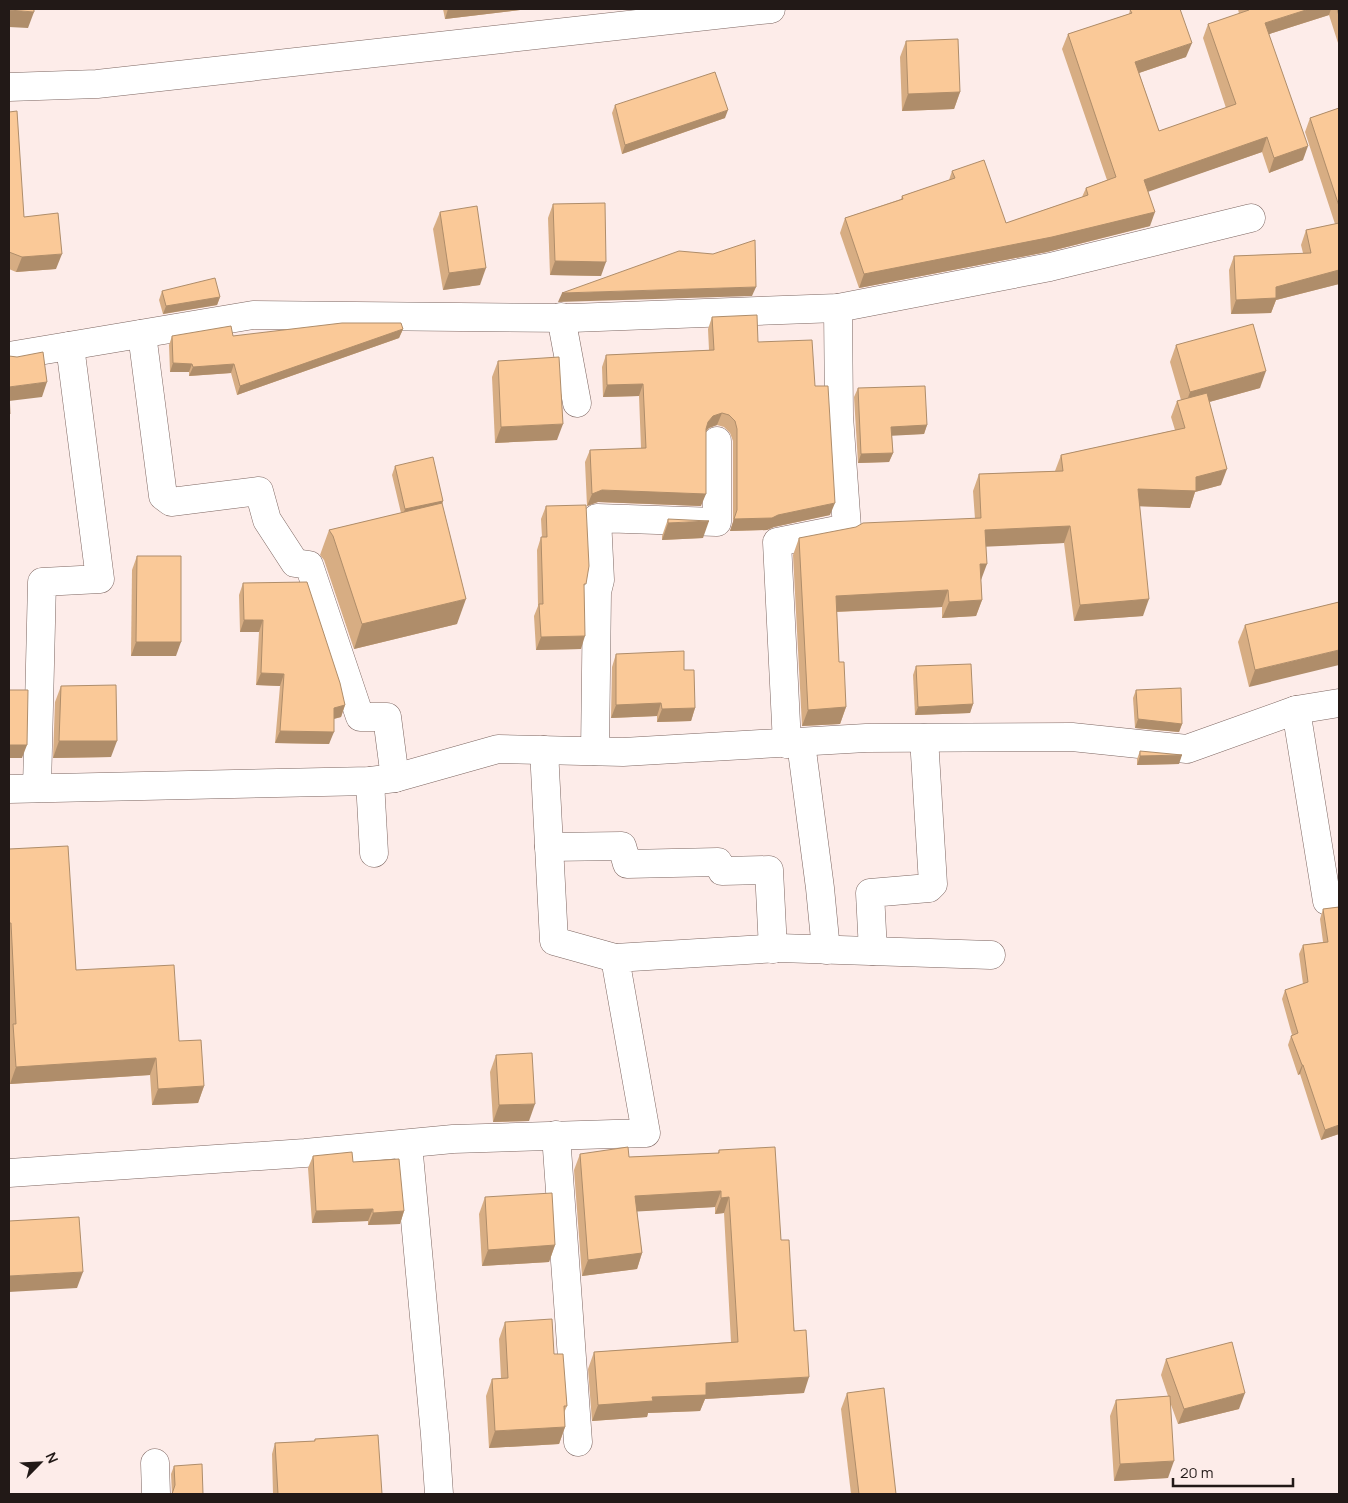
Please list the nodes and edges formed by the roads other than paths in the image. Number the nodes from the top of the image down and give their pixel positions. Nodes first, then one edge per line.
1 (771, 9) edge
2 (621, 17) edge
3 (9, 87) edge
4 (1251, 218) dead end
5 (838, 308) junction
6 (561, 317) junction
7 (142, 334) junction
8 (70, 346) junction
9 (9, 356) edge
10 (577, 403) dead end
11 (717, 441) dead end
12 (1339, 703) edge
13 (1296, 710) junction
14 (924, 738) junction
15 (794, 743) junction
16 (544, 750) junction
17 (595, 751) junction
18 (382, 779) junction
19 (37, 788) junction
20 (9, 789) edge
21 (549, 847) junction
22 (374, 853) dead end
23 (1339, 898) edge
24 (773, 949) junction
25 (826, 950) junction
26 (873, 951) junction
27 (991, 955) dead end
28 (616, 958) junction
29 (556, 1135) junction
30 (408, 1144) junction
31 (9, 1173) edge
32 (578, 1442) dead end
33 (155, 1463) dead end
34 (156, 1494) edge
35 (438, 1494) edge

1 - 2 street
2 - 3 street
4 - 5 street
5 - 6 street
5 - 15 street
6 - 7 street
6 - 10 street
7 - 8 street
7 - 18 street
8 - 9 street
8 - 19 street
11 - 17 street
12 - 13 street
13 - 14 street
13 - 23 street
14 - 15 street
14 - 26 street
15 - 17 street
15 - 25 street
16 - 17 street
16 - 18 street
16 - 21 street
18 - 19 street
18 - 22 street
19 - 20 street
21 - 24 street
21 - 28 street
24 - 25 street
24 - 28 street
25 - 26 street
26 - 27 street
28 - 29 street
29 - 30 street
29 - 32 street
30 - 31 street
30 - 35 street
33 - 34 street

